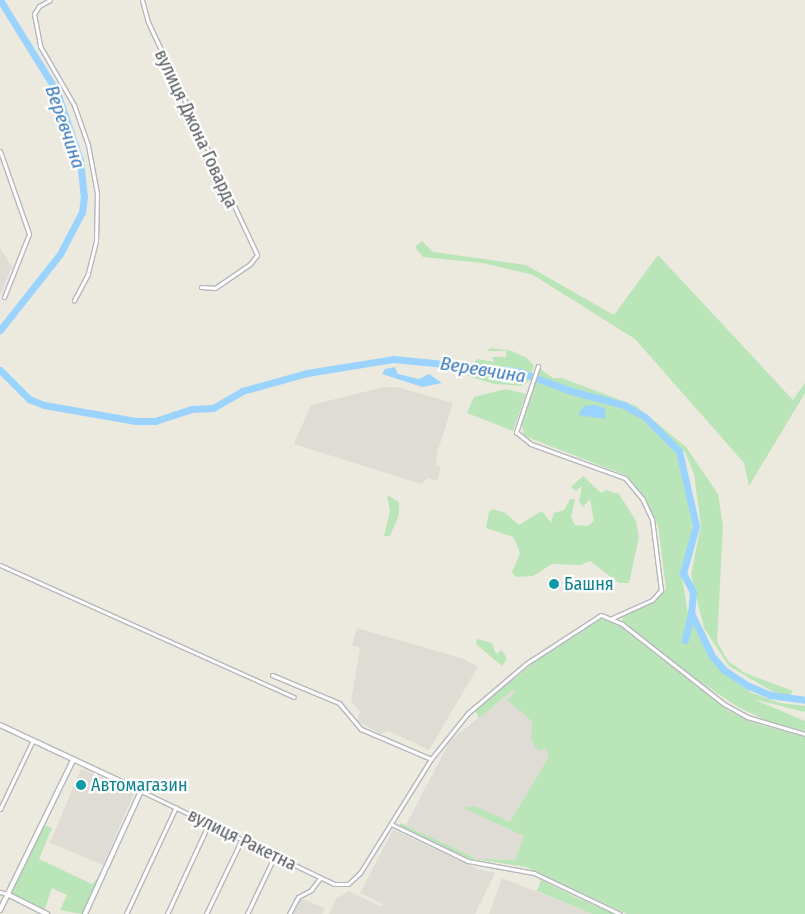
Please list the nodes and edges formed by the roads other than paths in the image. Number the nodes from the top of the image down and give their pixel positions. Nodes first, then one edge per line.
1 (50, 0) edge
2 (142, 0) edge
3 (0, 151) edge
4 (201, 287) dead end
5 (4, 297) dead end
6 (74, 300) dead end
7 (538, 366) dead end
8 (0, 565) edge
9 (612, 618) junction
10 (272, 675) dead end
11 (294, 697) dead end
12 (0, 725) edge
13 (805, 734) edge
14 (34, 740) junction
15 (431, 759) junction
16 (73, 760) junction
17 (141, 791) junction
18 (176, 807) junction
19 (0, 810) edge
20 (209, 823) junction
21 (390, 824) junction
22 (242, 840) junction
23 (276, 855) junction
24 (320, 878) junction
25 (0, 892) edge
26 (7, 894) junction
27 (0, 910) edge
28 (47, 914) edge
29 (85, 914) edge
30 (126, 914) edge
31 (167, 914) edge
32 (206, 914) edge
33 (247, 914) edge
34 (289, 914) edge
35 (620, 914) edge

1 - 6 street
2 - 4 street, вулиця Джона Говарда
3 - 5 street
7 - 9 street, вулиця Ракетна
8 - 11 street
9 - 13 street
9 - 15 street, вулиця Ракетна
10 - 15 street
12 - 14 street, вулиця Ракетна
14 - 16 street, вулиця Ракетна
14 - 19 street
15 - 21 street, вулиця Ракетна
16 - 17 street, вулиця Ракетна
16 - 26 street
17 - 18 street, вулиця Ракетна
17 - 29 street
18 - 20 street, вулиця Ракетна
18 - 30 street
20 - 22 street, вулиця Ракетна
20 - 31 street
21 - 24 street, вулиця Ракетна
21 - 35 street
22 - 23 street, вулиця Ракетна
22 - 32 street
23 - 24 street, вулиця Ракетна
23 - 33 street
24 - 34 street
25 - 26 street
26 - 27 street
26 - 28 street

